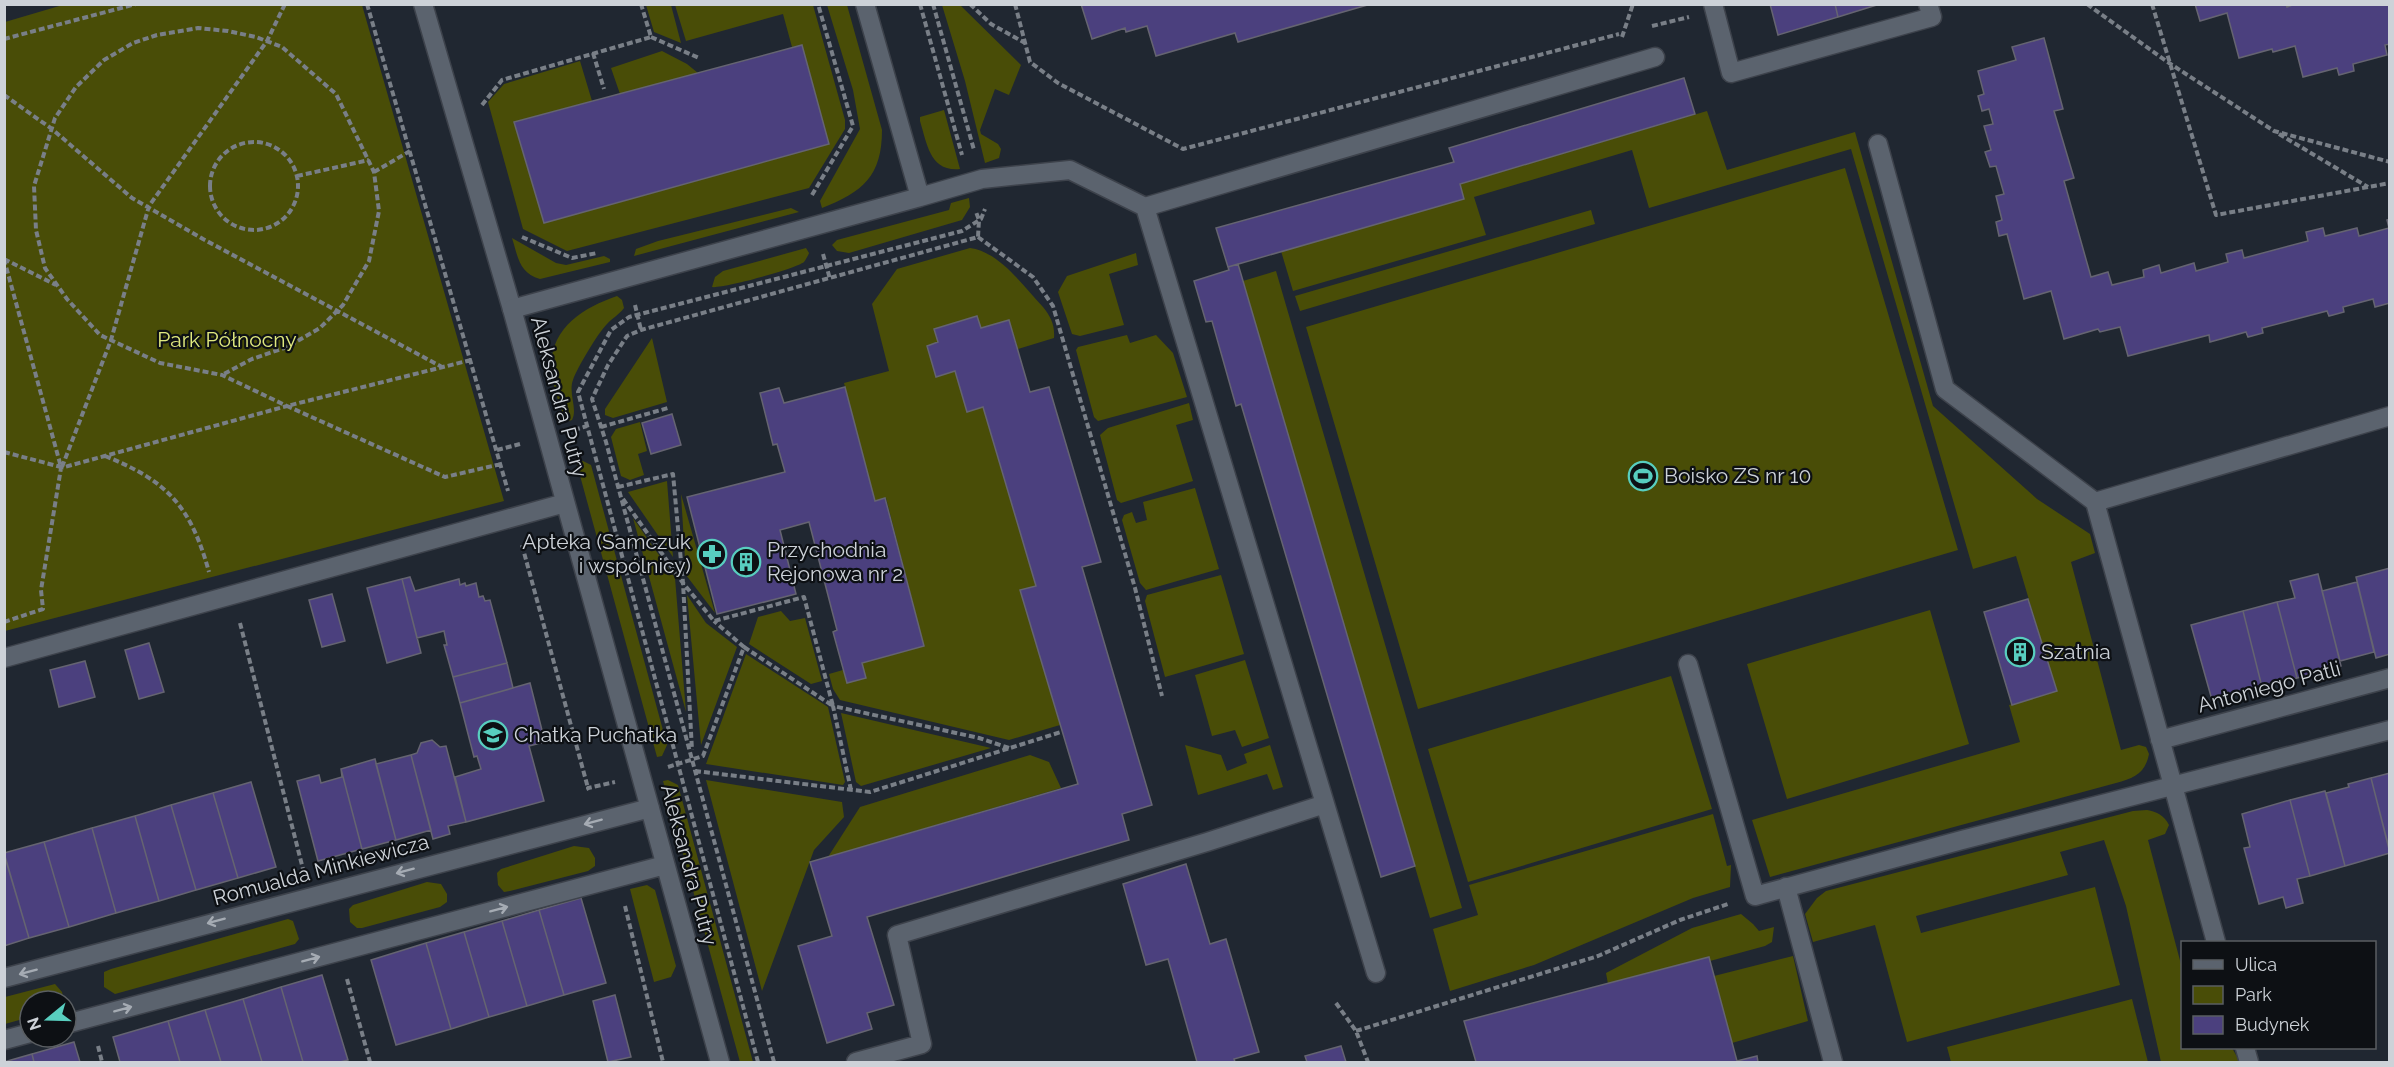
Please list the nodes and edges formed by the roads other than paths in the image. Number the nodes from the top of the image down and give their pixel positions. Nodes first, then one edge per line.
1 (423, 4) edge
2 (865, 4) edge
3 (1928, 4) edge
4 (1714, 8) edge
5 (1655, 57) dead end
6 (1878, 144) dead end
7 (920, 196) junction
8 (1146, 207) junction
9 (512, 309) junction
10 (2390, 416) edge
11 (2096, 502) junction
12 (565, 503) junction
13 (4, 658) edge
14 (1688, 664) dead end
15 (2390, 678) edge
16 (2390, 730) edge
17 (2160, 740) junction
18 (2173, 787) junction
19 (1325, 804) junction
20 (650, 807) junction
21 (665, 865) junction
22 (1786, 887) junction
23 (2216, 941) edge
24 (1376, 972) dead end
25 (4, 978) edge
26 (78, 1021) edge
27 (720, 1062) edge
28 (856, 1062) edge
29 (1833, 1062) edge

1 - 9 street
2 - 7 street
3 - 4 street
5 - 8 street
6 - 11 street
7 - 8 street, Aleksandra Putry
7 - 9 street, Aleksandra Putry
8 - 19 street
9 - 12 street, Aleksandra Putry
10 - 11 street
11 - 17 street
12 - 13 street
12 - 20 street, Aleksandra Putry
14 - 22 street
15 - 17 street, Antoniego Patli
16 - 18 street
17 - 18 street
18 - 22 street
18 - 23 street
19 - 24 street
19 - 28 street
20 - 21 street, Aleksandra Putry
20 -> 25 street, Romualda Minkiewicza
26 -> 21 street
21 - 27 street, Aleksandra Putry
22 - 29 street

